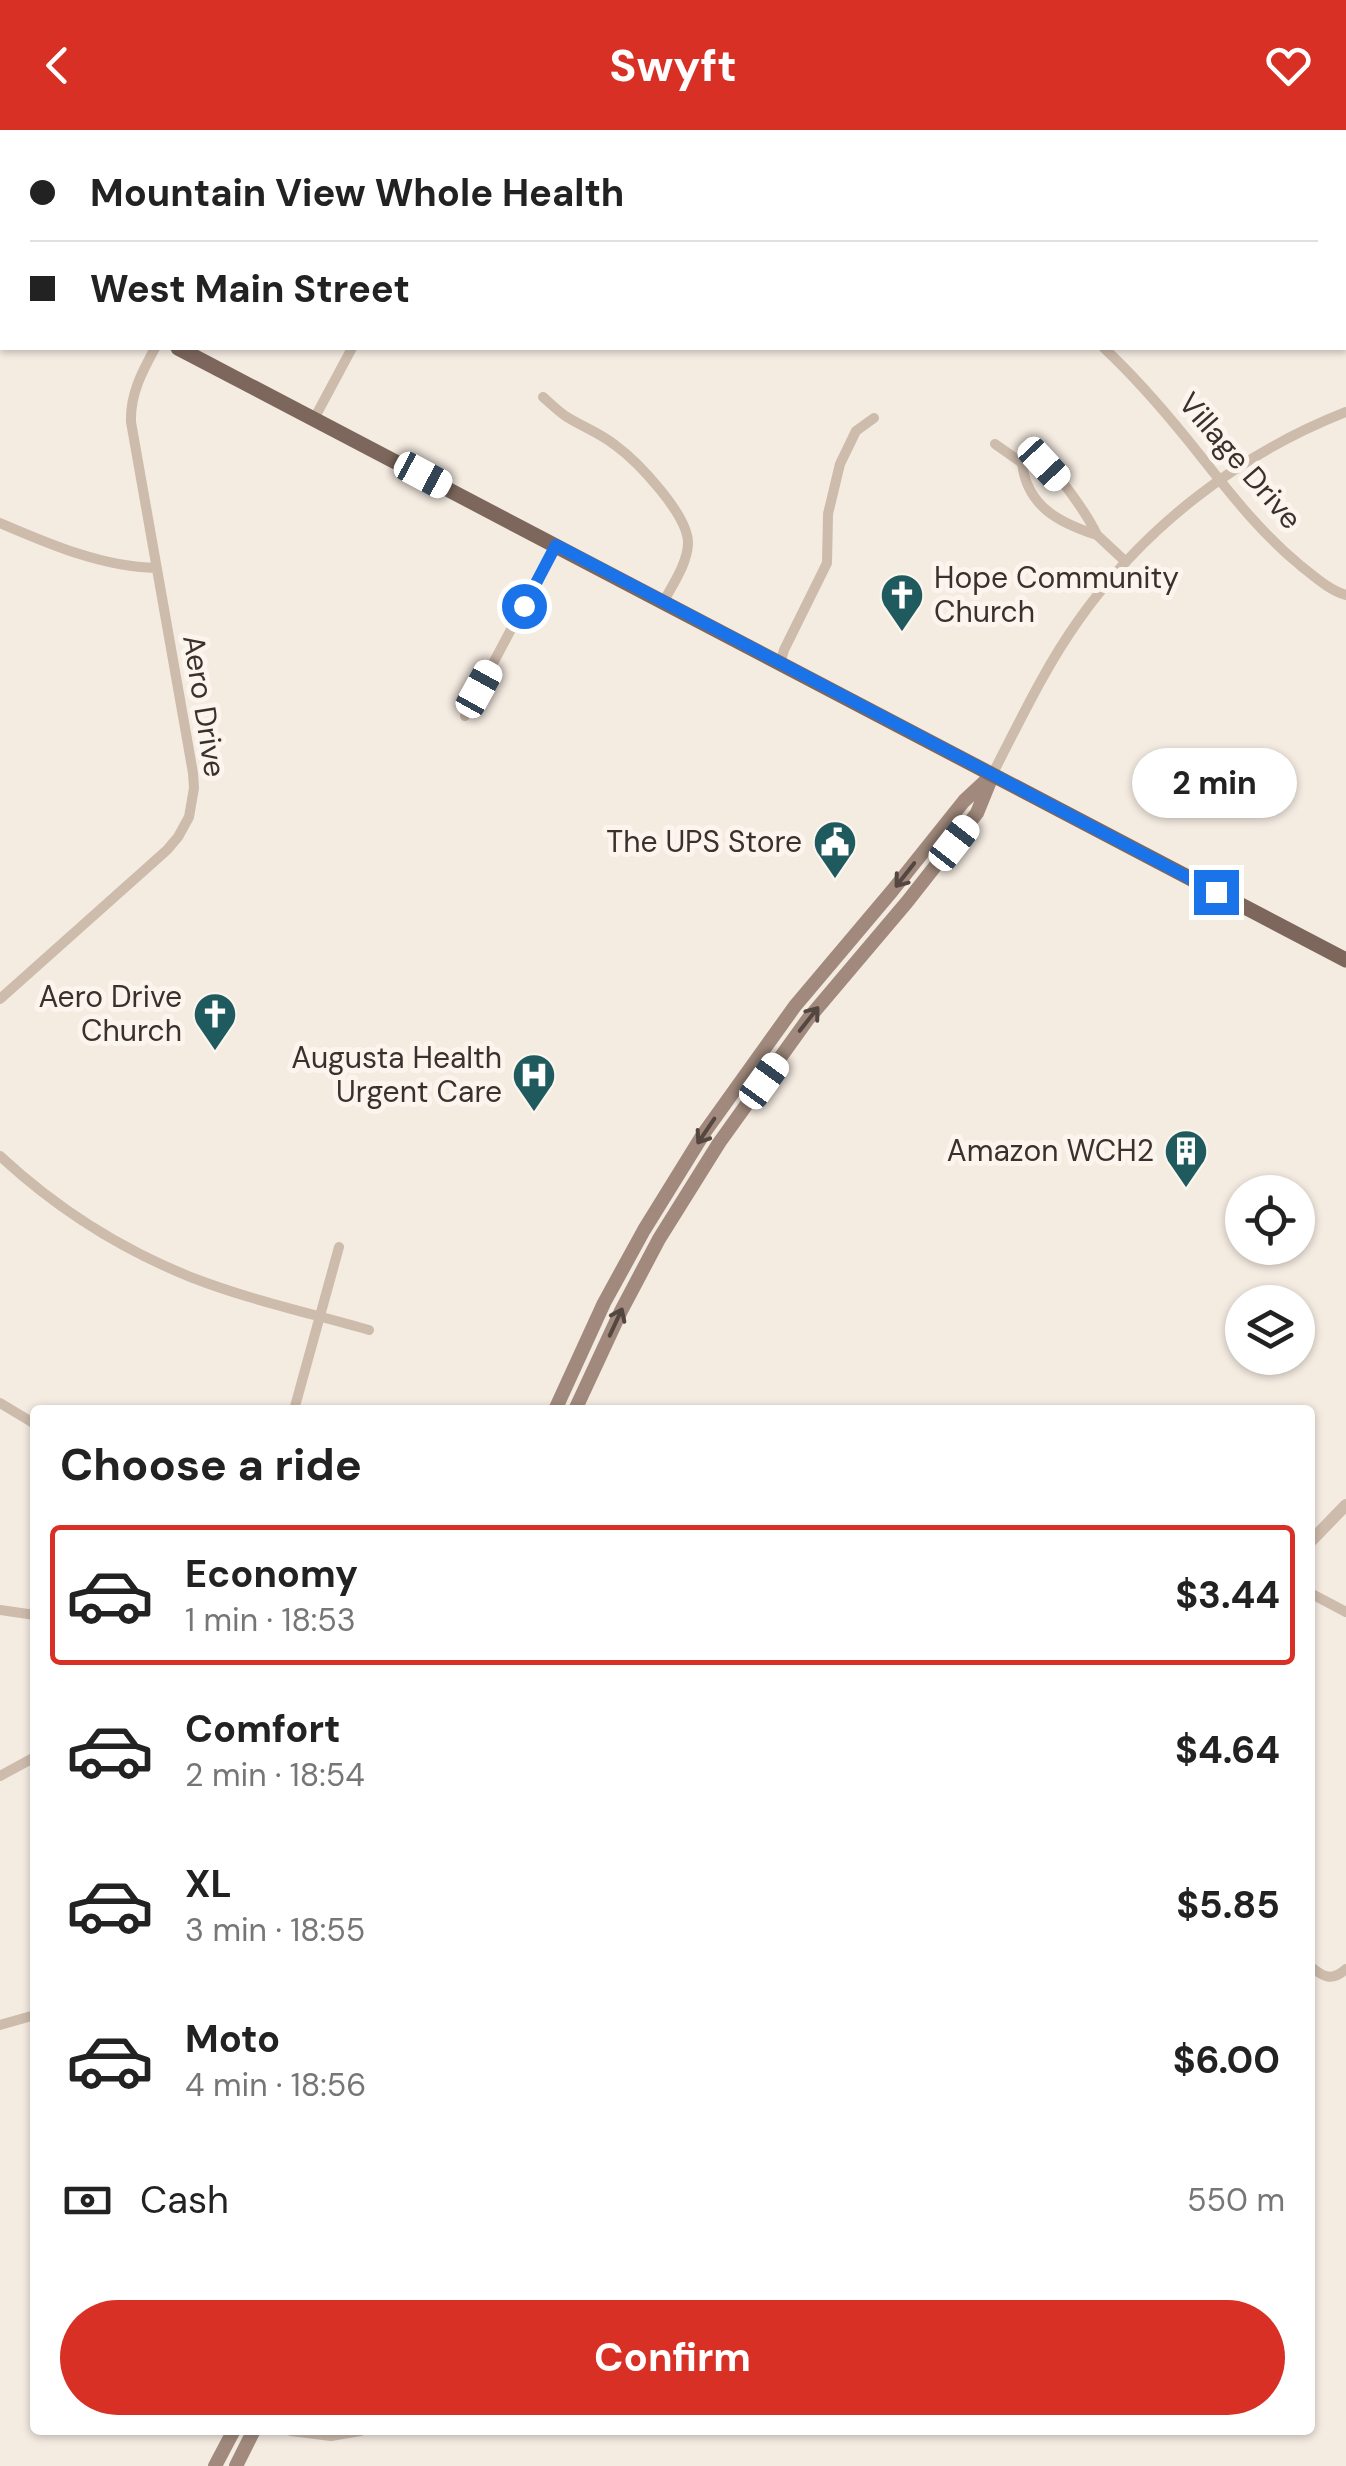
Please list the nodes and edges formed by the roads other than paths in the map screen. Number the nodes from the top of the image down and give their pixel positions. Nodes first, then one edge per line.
1 (155, 350) edge
2 (182, 350) edge
3 (351, 350) edge
4 (1106, 350) edge
5 (543, 397) dead end
6 (1346, 412) edge
7 (874, 418) dead end
8 (314, 419) junction
9 (995, 444) dead end
10 (1022, 463) junction
11 (1218, 481) junction
12 (0, 522) edge
13 (1098, 534) junction
14 (556, 545) junction
15 (1126, 562) junction
16 (156, 568) junction
17 (1346, 595) edge
18 (664, 602) junction
19 (780, 664) junction
20 (465, 716) dead end
21 (992, 776) junction
22 (1346, 960) edge
23 (0, 999) edge
24 (0, 1156) edge
25 (339, 1247) dead end
26 (320, 1316) junction
27 (369, 1330) dead end
28 (0, 1404) edge
29 (295, 1405) edge
30 (557, 1405) edge
31 (577, 1405) edge
32 (30, 1421) edge
33 (1346, 1505) edge
34 (1315, 1537) edge
35 (1315, 1596) edge
36 (0, 1610) edge
37 (1346, 1612) edge
38 (30, 1613) edge
39 (30, 1760) edge
40 (0, 1776) edge
41 (1346, 1969) edge
42 (1315, 1970) edge
43 (30, 2016) edge
44 (0, 2025) edge
45 (232, 2435) edge
46 (252, 2435) edge
47 (216, 2466) edge
48 (236, 2466) edge

1 - 16 street, Aero Drive
2 - 8 main road
3 - 8 street
4 - 11 street, Village Drive
5 - 18 street
6 - 11 street
7 - 19 street
8 - 14 main road
9 - 10 street
10 - 13 street
10 - 13 street
11 - 15 street
11 - 17 street, Village Drive
12 - 16 street
13 - 15 street
14 - 18 main road
14 - 20 street
15 - 21 street
16 - 23 street, Aero Drive
18 - 19 main road
19 - 21 main road
21 - 22 main road
21 -> 30 main road
31 -> 21 main road
24 - 26 street
25 - 26 street
26 - 27 street
26 - 29 street
28 - 32 street
33 - 34 street
35 - 37 street
36 - 38 street
39 - 40 street
41 - 42 street
43 - 44 street
45 - 47 main road
46 - 48 main road

